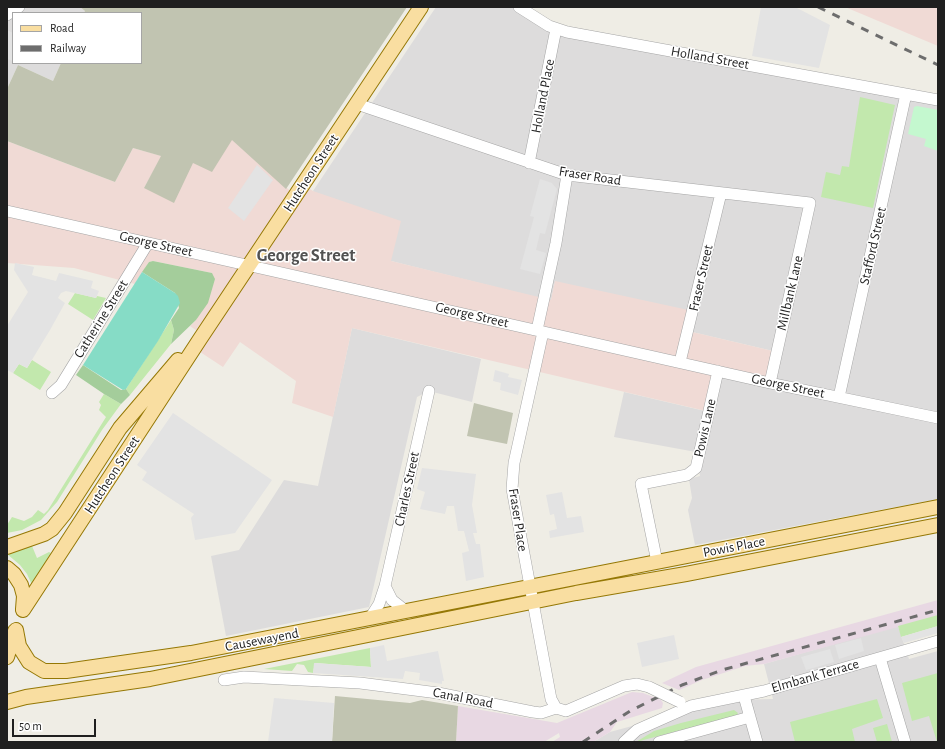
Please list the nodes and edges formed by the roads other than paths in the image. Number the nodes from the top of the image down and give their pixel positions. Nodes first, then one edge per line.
1 (19, 7) edge
2 (421, 7) edge
3 (519, 7) edge
4 (7, 15) edge
5 (556, 29) junction
6 (906, 94) junction
7 (938, 100) edge
8 (357, 104) junction
9 (529, 163) junction
10 (567, 175) junction
11 (721, 193) junction
12 (810, 203) joint
13 (7, 211) edge
14 (148, 243) junction
15 (250, 265) junction
16 (540, 331) junction
17 (200, 339) junction
18 (680, 362) junction
19 (718, 371) junction
20 (770, 383) junction
21 (429, 391) dead end
22 (52, 393) dead end
23 (839, 397) junction
24 (938, 418) edge
25 (938, 507) edge
26 (938, 525) edge
27 (7, 547) edge
28 (657, 562) junction
29 (7, 568) edge
30 (385, 586) junction
31 (530, 587) junction
32 (533, 603) junction
33 (23, 610) junction
34 (406, 611) junction
35 (370, 618) junction
36 (16, 630) junction
37 (938, 641) edge
38 (7, 657) edge
39 (880, 658) junction
40 (224, 680) dead end
41 (744, 696) junction
42 (7, 702) edge
43 (691, 706) junction
44 (556, 708) junction
45 (750, 717) junction
46 (624, 742) edge
47 (659, 742) edge
48 (757, 742) edge
49 (905, 742) edge

1 - 4 street
2 - 8 main road, Hutcheon Street
3 - 5 street, Holland Street
5 - 6 street, Holland Street
5 - 9 street, Holland Place
6 - 7 street, Holland Street
6 - 23 street, Stafford Street
8 - 9 street, Fraser Road
8 - 15 main road, Hutcheon Street
9 - 10 street, Fraser Road
10 - 11 street, Fraser Road
10 - 16 street, Fraser Place
11 - 12 street, Fraser Road
11 - 18 street, Fraser Street
12 - 20 street, Millbank Lane
13 - 14 street, George Street
14 - 15 street, George Street
14 - 22 street, Catherine Street
15 - 16 street, George Street
15 - 17 main road, Hutcheon Street
16 - 18 street, George Street
16 - 31 street, Fraser Place
17 - 27 main road, Hutcheon Street
17 - 33 main road, Hutcheon Street
18 - 19 street, George Street
19 - 20 street, George Street
19 - 28 street, Powis Lane
20 - 23 street, George Street
21 - 30 street, Charles Street
23 - 24 street, George Street
25 - 28 main road, Powis Place
26 - 32 main road, Powis Place
28 - 31 main road, Powis Place
29 - 33 main road
30 - 34 street
30 - 35 street, Charles Street
31 - 32 street, Fraser Place
31 - 34 main road, Causewayend
32 - 42 main road, Causewayend
32 - 44 street, Fraser Place
33 - 36 main road
34 - 35 main road, Causewayend
35 - 36 main road, Causewayend
36 - 38 main road
37 - 39 street, Elmbank Terrace
39 - 41 street, Elmbank Terrace
39 - 49 street
40 - 44 street, Canal Road
41 - 43 street, Elmbank Terrace
41 - 45 street
43 - 44 street, Canal Road, bridge
43 - 46 street, Elmbank Terrace
45 - 47 street
45 - 48 street

